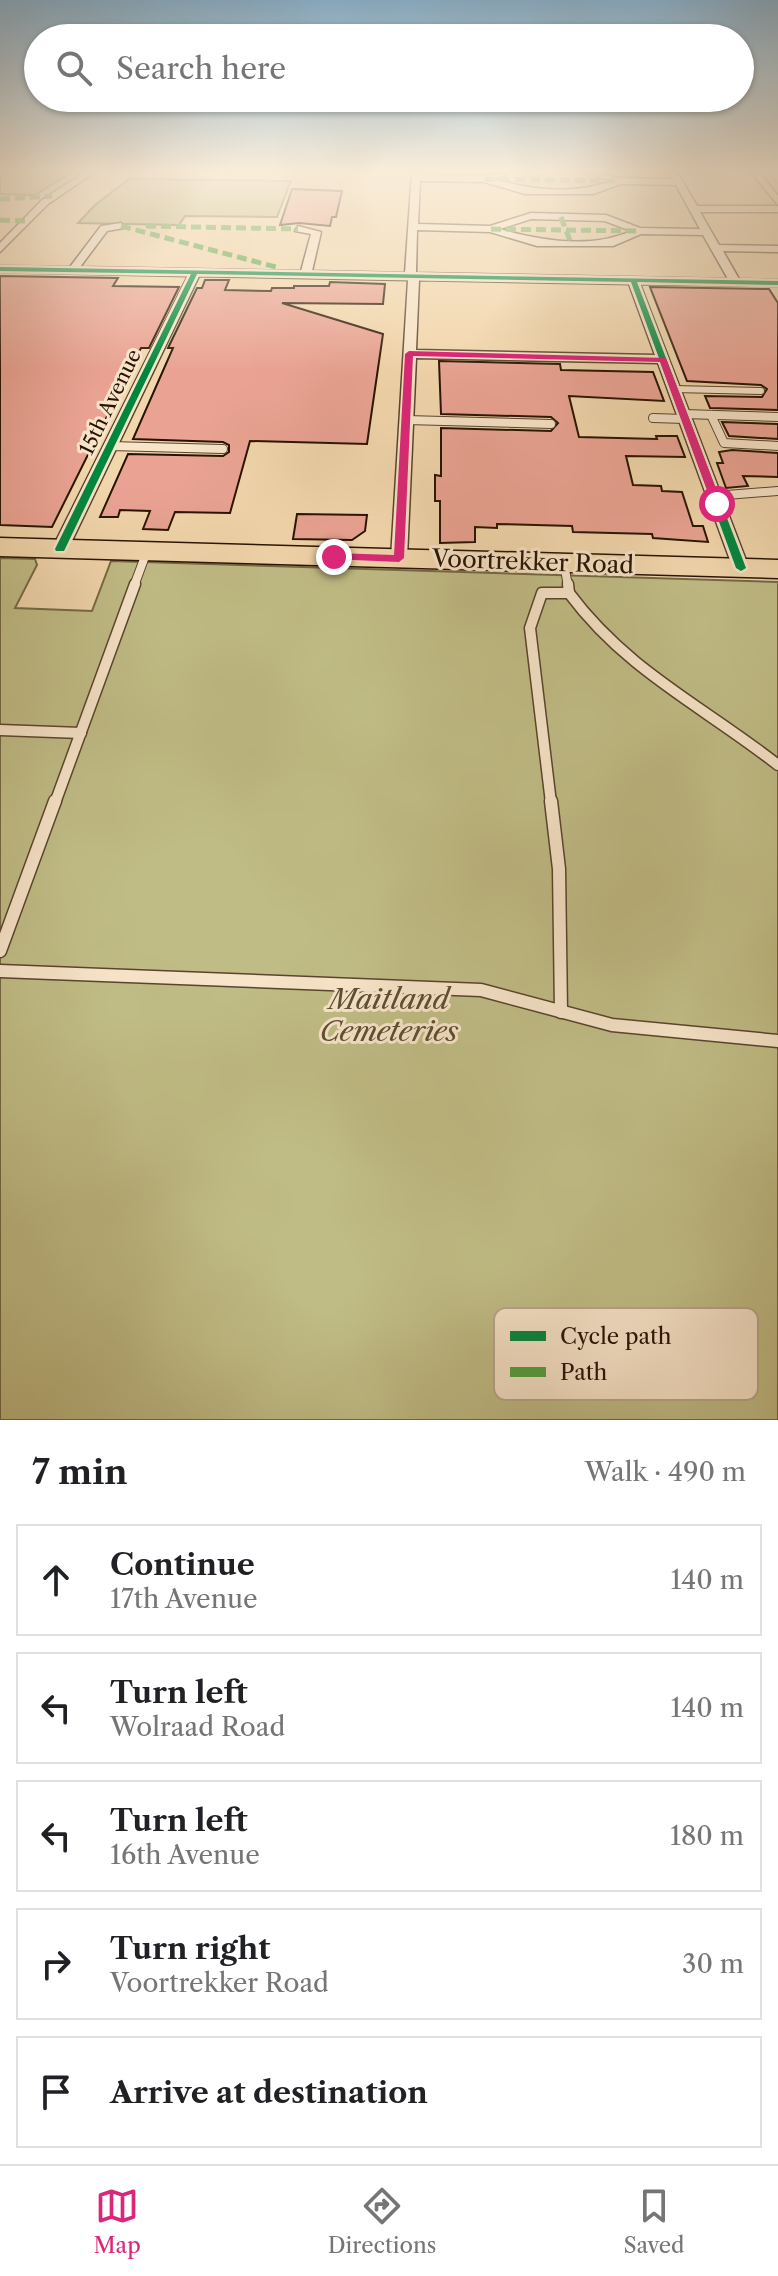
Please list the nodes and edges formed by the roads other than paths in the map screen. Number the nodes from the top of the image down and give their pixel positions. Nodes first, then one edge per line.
1 (96, 238) edge
2 (315, 238) edge
3 (412, 238) edge
4 (521, 238) edge
5 (623, 238) edge
6 (711, 238) edge
7 (716, 248) junction
8 (778, 249) edge
9 (0, 269) edge
10 (73, 270) junction
11 (195, 272) junction
12 (306, 274) junction
13 (412, 276) junction
14 (633, 280) junction
15 (735, 282) junction
16 (778, 283) edge
17 (409, 354) junction
18 (663, 359) junction
19 (674, 389) junction
20 (761, 391) dead end
21 (711, 415) junction
22 (684, 417) junction
23 (778, 417) edge
24 (653, 418) dead end
25 (406, 420) junction
26 (551, 424) dead end
27 (110, 446) junction
28 (778, 446) edge
29 (223, 449) dead end
30 (778, 491) edge
31 (714, 496) junction
32 (0, 547) edge
33 (60, 549) junction
34 (147, 551) junction
35 (399, 558) junction
36 (564, 564) junction
37 (741, 568) junction
38 (778, 569) edge
39 (569, 593) junction
40 (0, 730) edge
41 (81, 733) junction
42 (778, 765) edge
43 (0, 951) edge
44 (0, 971) edge
45 (561, 1012) junction
46 (778, 1041) edge

1 - 10 street
2 - 12 street
3 - 13 street
4 - 5 street
6 - 7 street
7 - 8 street
7 - 15 street
9 - 10 street
10 - 11 street
11 - 12 street
11 - 27 street, 15th Avenue
12 - 13 street
13 - 14 street
13 - 17 street
14 - 15 street
14 - 18 street
15 - 16 street
17 - 18 street
17 - 25 street
18 - 19 street
19 - 20 lane
19 - 22 street
21 - 22 lane
21 - 23 lane
21 - 28 lane
22 - 24 lane
22 - 31 street
25 - 26 lane
25 - 35 street
27 - 29 lane
27 - 33 street, 15th Avenue
30 - 31 lane
31 - 37 street
32 - 33 main road, Voortrekker Road
33 - 34 main road, Voortrekker Road
34 - 35 main road, Voortrekker Road
34 - 41 lane
35 - 36 main road, Voortrekker Road
36 - 37 main road, Voortrekker Road
36 - 39 lane
37 - 38 main road, Voortrekker Road
39 - 42 lane
39 - 45 lane
40 - 41 lane
41 - 43 lane
44 - 45 lane
45 - 46 lane

